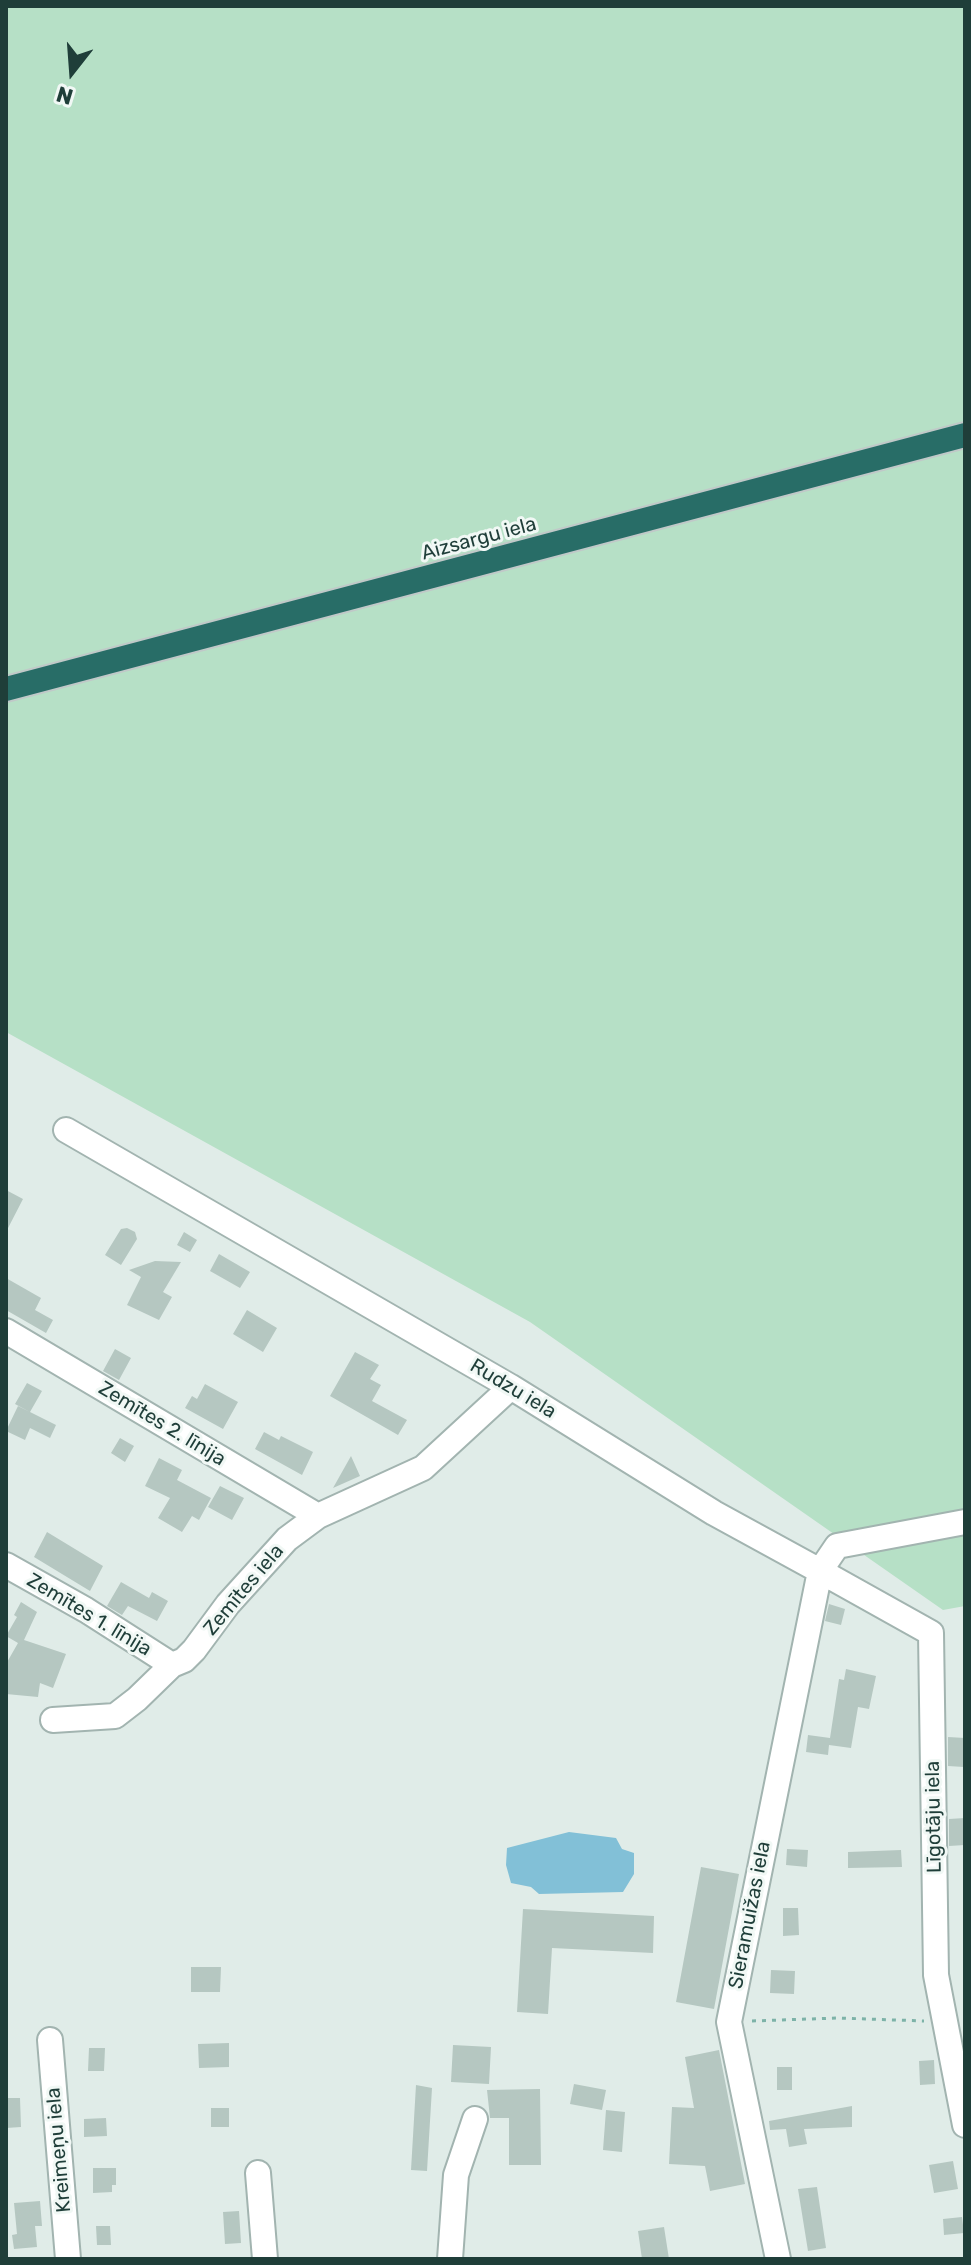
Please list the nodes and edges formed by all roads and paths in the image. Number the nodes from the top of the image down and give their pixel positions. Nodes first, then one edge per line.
1 (965, 435) edge
2 (6, 689) edge
3 (66, 1130) dead end
4 (6, 1331) edge
5 (511, 1387) junction
6 (318, 1516) junction
7 (965, 1522) edge
8 (6, 1565) edge
9 (820, 1571) junction
10 (172, 1665) junction
11 (53, 1720) dead end
12 (729, 2022) junction
13 (944, 2022) junction
14 (50, 2040) dead end
15 (475, 2119) dead end
16 (965, 2125) edge
17 (258, 2173) dead end
18 (68, 2259) edge
19 (265, 2259) edge
20 (450, 2259) edge
21 (778, 2259) edge

1 - 2 highway, Aizsargu iela
3 - 5 street, Rudzu iela
4 - 6 street, Zemītes 2. līnija
5 - 6 street, Zemītes iela
5 - 9 street, Rudzu iela
6 - 10 street, Zemītes iela
7 - 9 street
8 - 10 street, Zemītes 1. līnija
9 - 12 street, Sieramuižas iela
9 - 13 street, Līgotāju iela
10 - 11 street, Zemītes iela
12 - 13 path
12 - 21 street, Sieramuižas iela
13 - 16 street, Līgotāju iela
14 - 18 street, Kreimeņu iela
15 - 20 street
17 - 19 street

